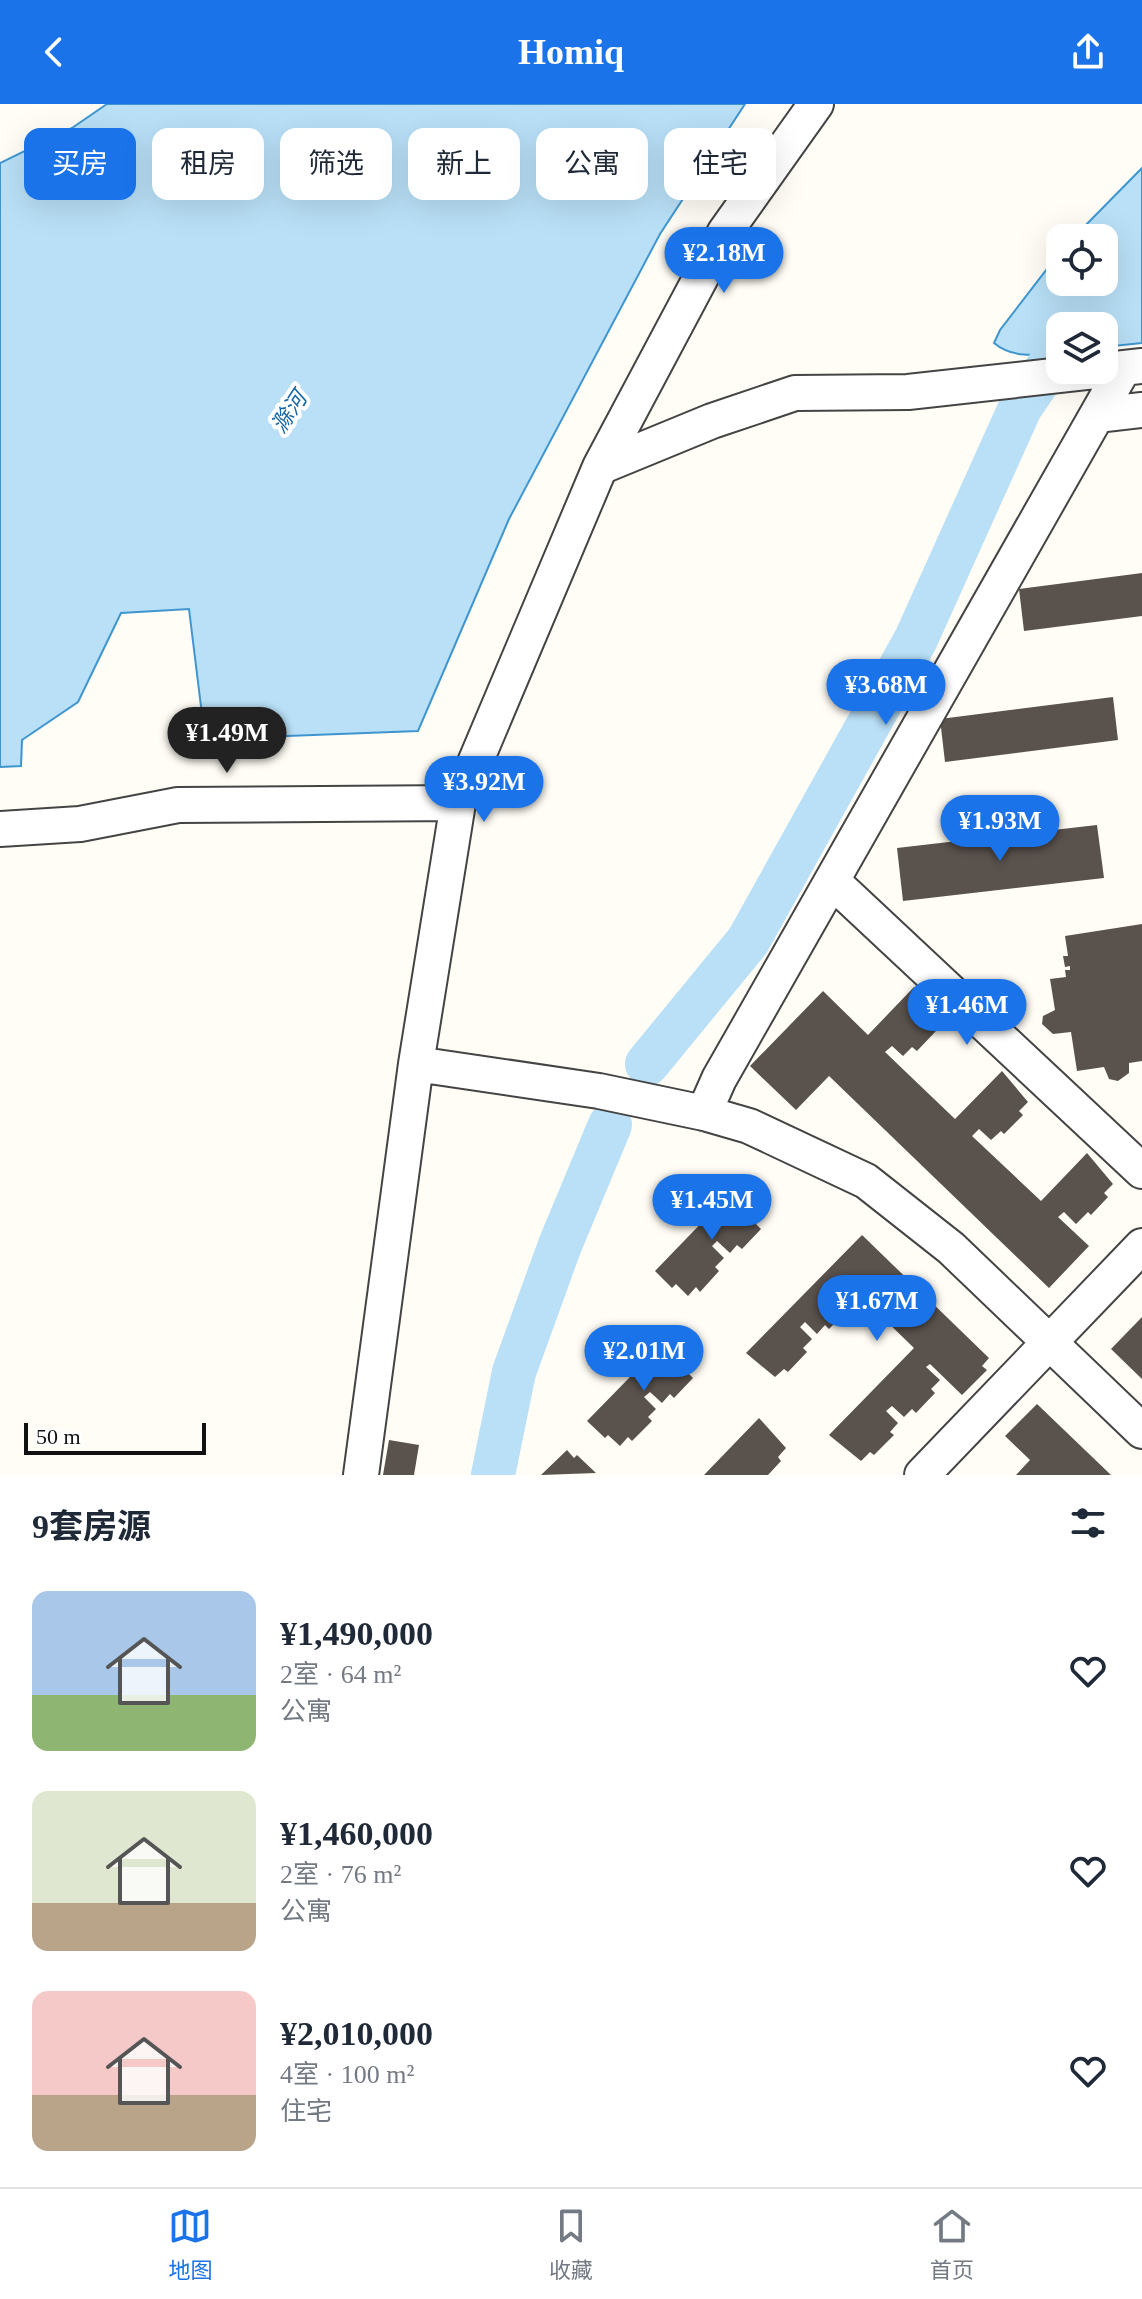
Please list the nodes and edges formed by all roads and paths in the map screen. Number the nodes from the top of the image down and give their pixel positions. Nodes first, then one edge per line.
1 (816, 104) edge
2 (1132, 368) edge
3 (1142, 410) edge
4 (1097, 415) junction
5 (600, 467) junction
6 (458, 803) junction
7 (0, 829) edge
8 (832, 881) junction
9 (416, 1064) junction
10 (704, 1113) junction
11 (1142, 1171) edge
12 (1142, 1246) edge
13 (1051, 1344) junction
14 (1142, 1431) edge
15 (361, 1475) edge
16 (922, 1475) edge

1 - 5 street
2 - 4 street
2 - 5 street
3 - 4 street
4 - 8 street
5 - 6 street
6 - 7 street
6 - 9 street
8 - 10 street
8 - 11 street
9 - 10 street
9 - 15 street
10 - 13 street
12 - 13 street
13 - 14 street
13 - 16 street

